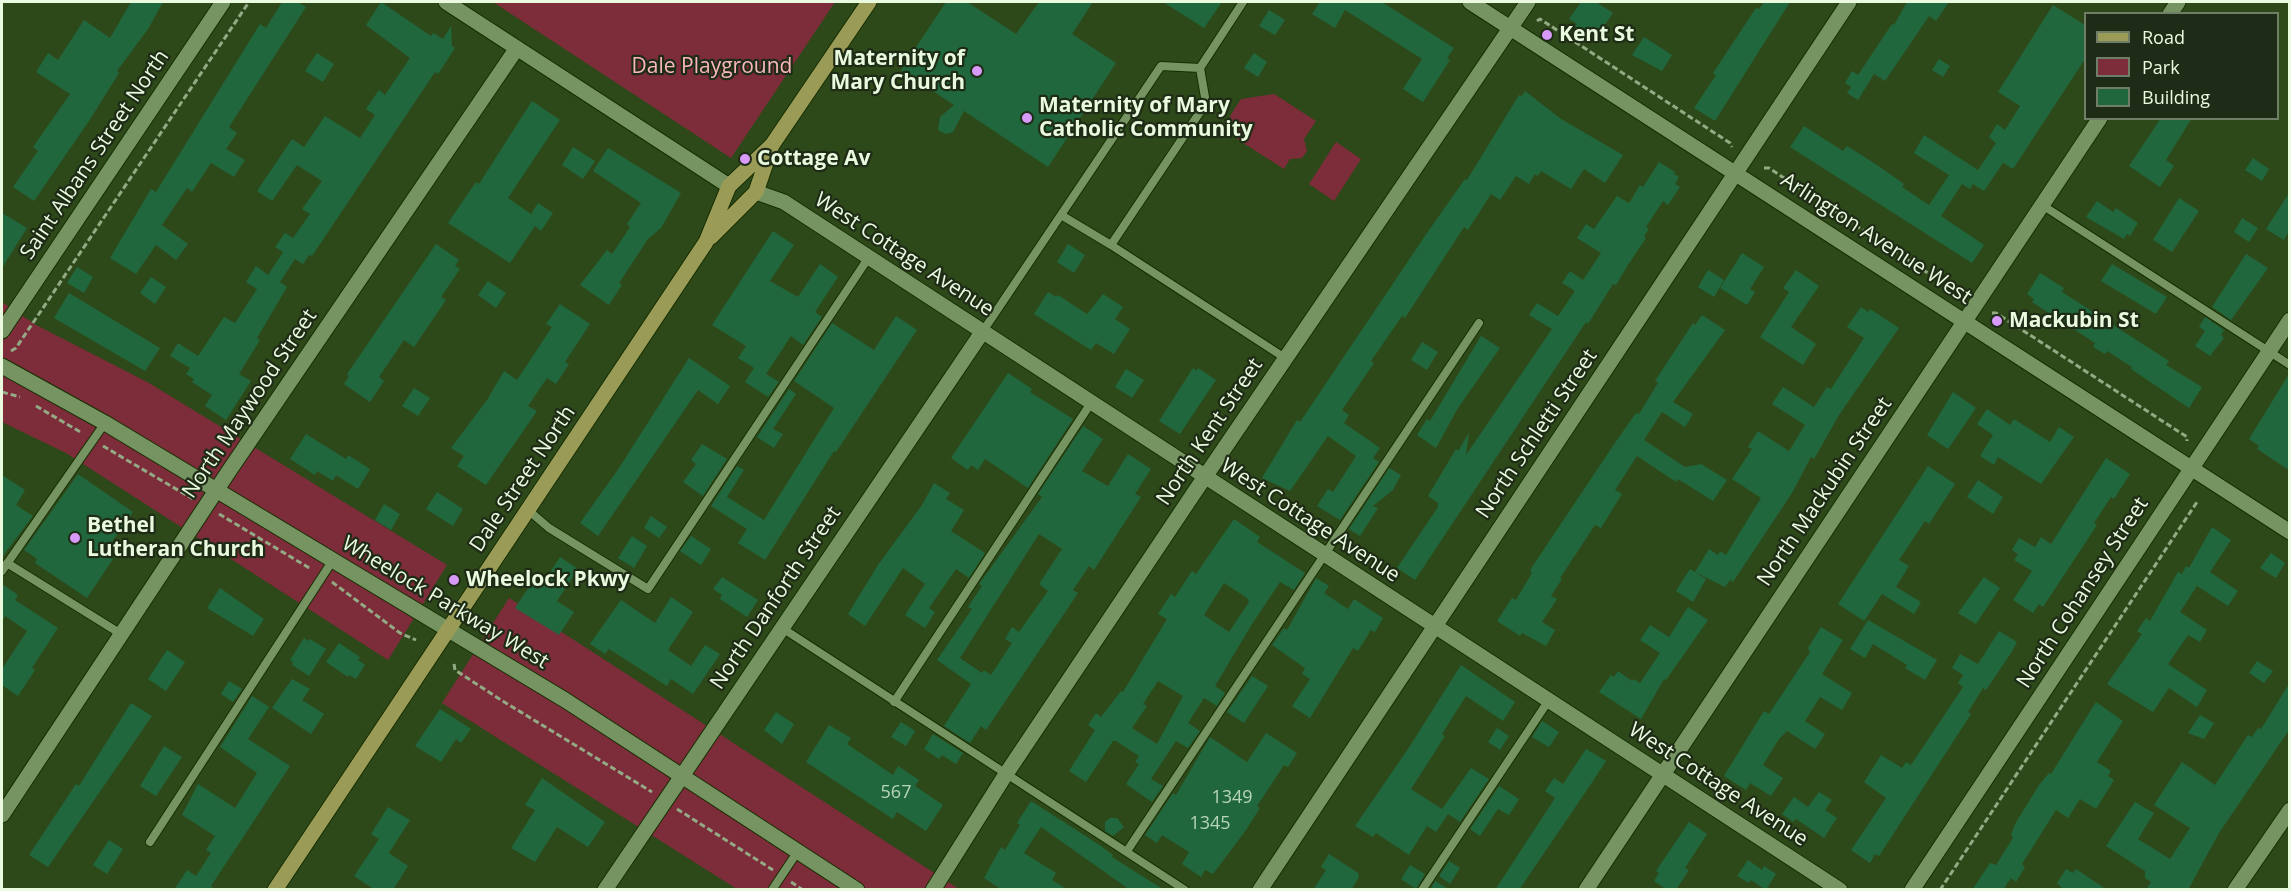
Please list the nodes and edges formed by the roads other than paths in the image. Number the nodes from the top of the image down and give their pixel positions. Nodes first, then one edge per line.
1 (223, 2) edge
2 (446, 2) edge
3 (869, 2) edge
4 (1243, 2) edge
5 (1470, 2) edge
6 (1528, 2) edge
7 (1849, 2) edge
8 (1511, 28) junction
9 (517, 48) junction
10 (1200, 68) junction
11 (2099, 120) edge
12 (772, 145) junction
13 (1736, 173) junction
14 (729, 186) junction
15 (756, 192) junction
16 (2042, 205) junction
17 (1061, 215) junction
18 (706, 242) junction
19 (1111, 245) junction
20 (868, 257) junction
21 (2289, 320) edge
22 (1964, 321) junction
23 (1479, 323) dead end
24 (2, 331) edge
25 (983, 331) junction
26 (2268, 351) junction
27 (1285, 358) junction
28 (2289, 364) edge
29 (2, 366) edge
30 (1091, 403) junction
31 (105, 423) junction
32 (2190, 468) junction
33 (1204, 478) junction
34 (217, 490) junction
35 (528, 510) junction
36 (2289, 532) edge
37 (1322, 555) junction
38 (333, 560) junction
39 (7, 563) junction
40 (2, 571) edge
41 (1434, 627) junction
42 (782, 628) junction
43 (448, 629) junction
44 (121, 634) junction
45 (1549, 700) junction
46 (894, 702) junction
47 (1006, 774) junction
48 (1663, 775) junction
49 (681, 776) junction
50 (2289, 810) edge
51 (2, 815) edge
52 (150, 842) dead end
53 (798, 851) junction
54 (1128, 851) junction
55 (275, 890) edge
56 (604, 890) edge
57 (772, 890) edge
58 (857, 890) edge
59 (933, 890) edge
60 (1185, 890) edge
61 (1260, 890) edge
62 (1422, 890) edge
63 (1586, 890) edge
64 (1840, 890) edge
65 (1912, 890) edge
66 (2235, 890) edge

1 - 24 street, Saint Albans Street North
2 - 9 street
3 - 12 main road, Dale Street North
4 - 10 lane
5 - 8 street, Arlington Avenue West
6 - 8 street, North Kent Street
7 - 13 street, North Schletti Street
8 - 13 street, Arlington Avenue West
8 - 27 street, North Kent Street
9 - 14 street
9 - 34 street, North Maywood Street
10 - 17 lane
10 - 19 lane
11 - 16 street, North Mackubin Street
12 - 14 main road, Dale Street North
12 - 15 main road, Dale Street North
13 - 22 street, Arlington Avenue West
13 - 41 street, North Schletti Street
14 - 18 main road, Dale Street North
15 - 18 main road, Dale Street North
15 - 20 street, West Cottage Avenue
16 - 22 street, North Mackubin Street
16 - 26 lane
17 - 19 lane
17 - 25 lane
18 - 35 main road, Dale Street North
19 - 27 lane
20 - 25 street, West Cottage Avenue
20 - 35 lane
21 - 26 street, North Cohansey Street
22 - 32 street, Arlington Avenue West
22 - 48 street, North Mackubin Street
23 - 37 lane
25 - 30 street, West Cottage Avenue
25 - 42 street, North Danforth Street
26 - 28 lane
26 - 32 street, North Cohansey Street
27 - 33 street, North Kent Street
29 - 31 street, Wheelock Parkway West
30 - 33 street, West Cottage Avenue
30 - 46 lane
31 - 34 street, Wheelock Parkway West
31 - 39 lane
32 - 36 street, Arlington Avenue West
32 - 65 street, North Cohansey Street
33 - 37 street, West Cottage Avenue
33 - 47 street, North Kent Street
34 - 38 street, Wheelock Parkway West
34 - 44 street, North Maywood Street
35 - 43 main road, Dale Street North
37 - 41 street, West Cottage Avenue
37 - 54 lane
38 - 43 street, Wheelock Parkway West
38 - 52 lane
39 - 40 lane
39 - 44 lane
41 - 45 street, West Cottage Avenue
41 - 61 street, North Schletti Street
42 - 46 lane
42 - 49 street, North Danforth Street
43 - 49 street, Wheelock Parkway West
43 - 55 main road, Dale Street North
44 - 51 street, North Maywood Street
45 - 48 street, West Cottage Avenue
45 - 62 lane
46 - 47 lane
47 - 54 lane
47 - 59 street, North Kent Street
48 - 63 street, North Mackubin Street
48 - 64 street, West Cottage Avenue
49 - 53 street, Wheelock Parkway West
49 - 56 street, North Danforth Street
50 - 66 street
53 - 57 lane
53 - 58 street, Wheelock Parkway West
54 - 60 lane

